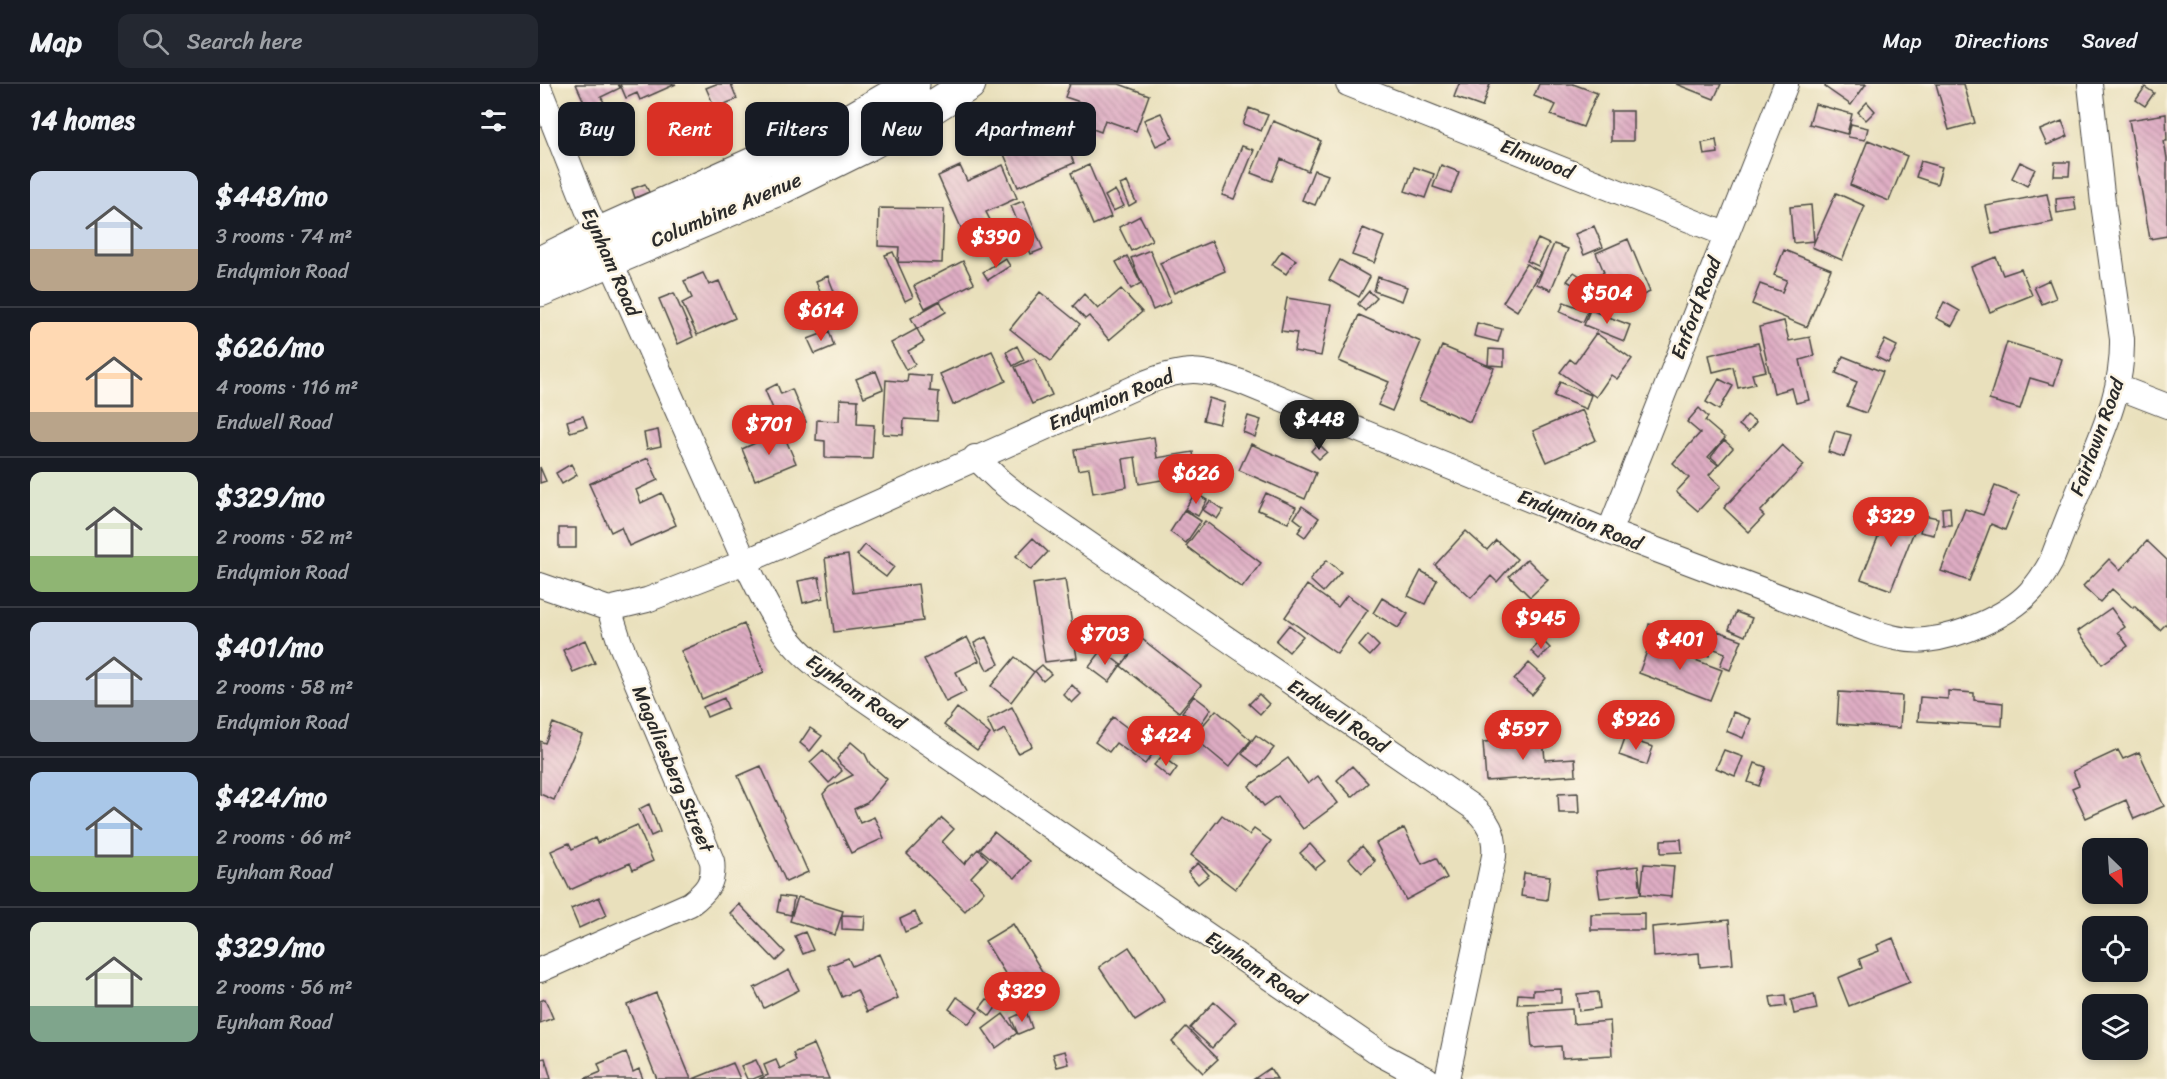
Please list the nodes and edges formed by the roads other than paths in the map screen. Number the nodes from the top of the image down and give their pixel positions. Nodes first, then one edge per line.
1 (913, 84) edge
2 (969, 84) edge
3 (1348, 84) edge
4 (1786, 84) edge
5 (2090, 84) edge
6 (540, 90) edge
7 (858, 133) junction
8 (1725, 234) junction
9 (603, 247) junction
10 (540, 263) edge
11 (540, 290) edge
12 (2118, 387) junction
13 (2167, 406) edge
14 (975, 457) junction
15 (1610, 532) junction
16 (745, 562) junction
17 (540, 585) edge
18 (609, 609) junction
19 (1924, 640) joint
20 (540, 970) edge
21 (1427, 1079) edge
22 (1447, 1079) edge

1 - 7 main road, Columbine Avenue
2 - 7 main road, Columbine Avenue
3 - 8 street, Elmwood
4 - 8 street, Enford Road
5 - 12 street, Fairlawn Road
6 - 9 street, Eynham Road
7 - 9 main road, Columbine Avenue
8 - 15 street, Enford Road
9 - 10 main road, Columbine Avenue
9 - 11 main road, Columbine Avenue
9 - 16 street, Eynham Road
12 - 13 street
12 - 19 street, Fairlawn Road
14 - 15 street, Endymion Road
14 - 16 street, Endymion Road
14 - 22 street, Endwell Road
15 - 19 street, Endymion Road
16 - 18 street, Endymion Road
16 - 21 street, Eynham Road
17 - 18 street
18 - 20 street, Magaliesberg Street

